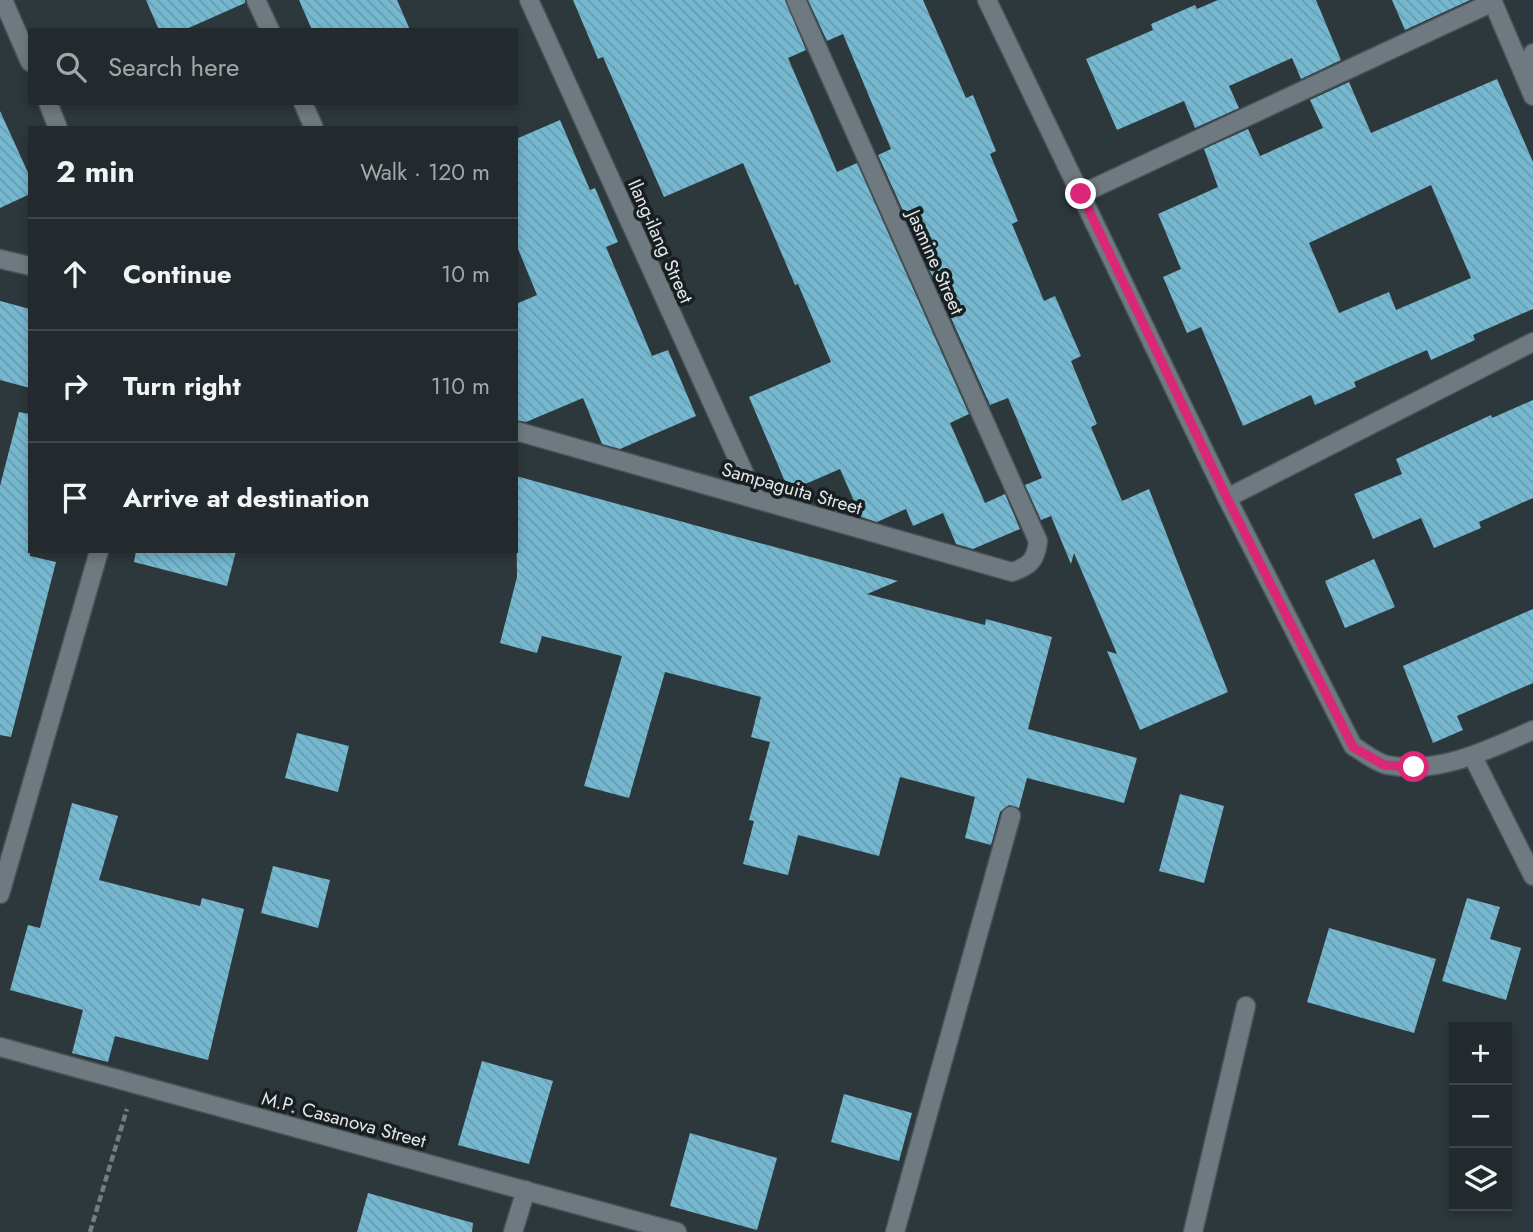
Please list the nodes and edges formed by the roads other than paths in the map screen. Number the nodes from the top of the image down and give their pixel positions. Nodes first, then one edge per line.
1 (3, 0) edge
2 (256, 0) edge
3 (529, 0) edge
4 (796, 0) edge
5 (987, 0) edge
6 (1493, 1) edge
7 (269, 28) edge
8 (1533, 53) edge
9 (28, 57) edge
10 (1530, 89) edge
11 (49, 105) edge
12 (304, 105) edge
13 (57, 126) edge
14 (313, 126) edge
15 (1081, 194) junction
16 (0, 259) edge
17 (28, 266) edge
18 (1533, 342) edge
19 (518, 432) edge
20 (1227, 498) junction
21 (756, 499) junction
22 (1038, 541) joint
23 (98, 553) edge
24 (1533, 730) edge
25 (1473, 757) junction
26 (1011, 816) dead end
27 (1533, 876) edge
28 (0, 894) edge
29 (1246, 1006) dead end
30 (0, 1048) edge
31 (526, 1190) junction
32 (513, 1232) edge
33 (677, 1232) edge
34 (895, 1232) edge
35 (1193, 1232) edge

1 - 9 street
2 - 7 street
3 - 21 street, Ilang-ilang Street
4 - 22 street, Jasmine Street
5 - 15 street
6 - 10 street
6 - 15 street
8 - 10 street
11 - 13 street
12 - 14 street
15 - 20 street
16 - 17 street
18 - 20 street
19 - 21 street, Sampaguita Street
20 - 25 street
21 - 22 street, Sampaguita Street
23 - 28 street
24 - 25 street
25 - 27 street
26 - 34 street
29 - 35 street
30 - 31 street, M.P. Casanova Street
31 - 32 street
31 - 33 street, M.P. Casanova Street

